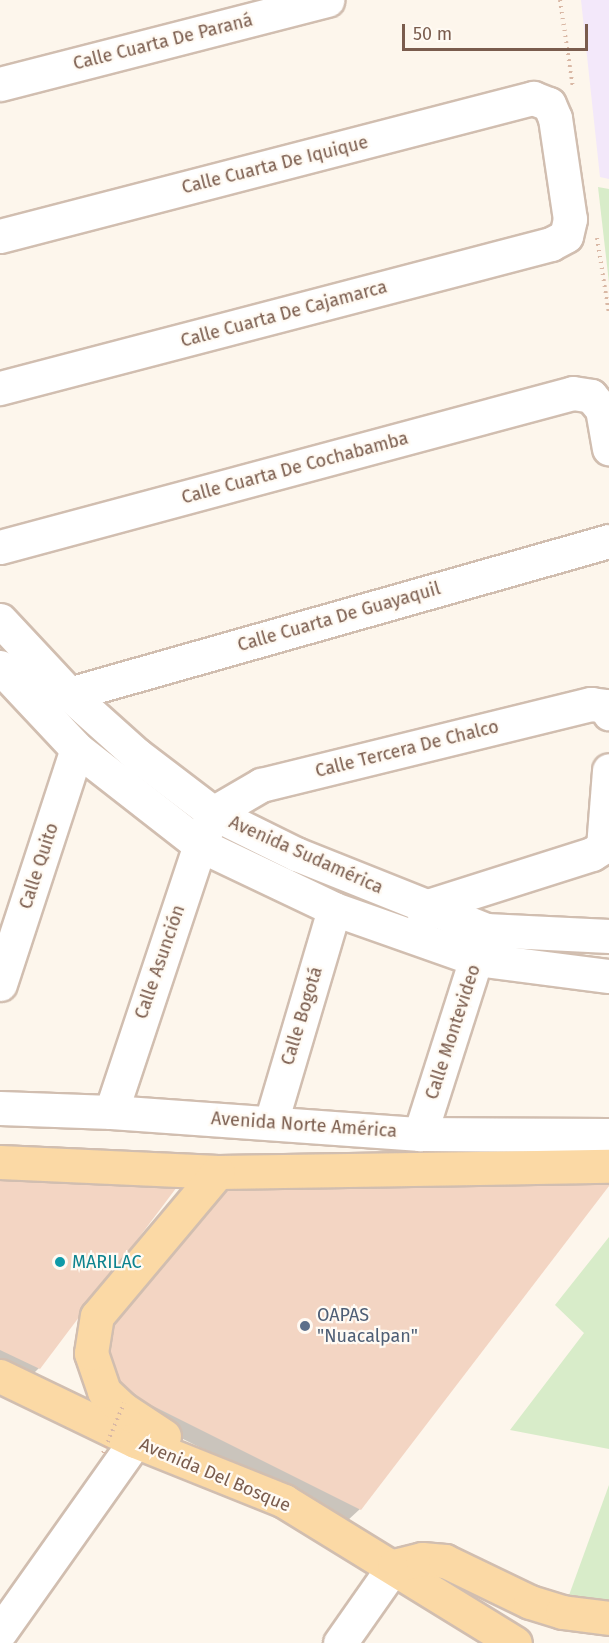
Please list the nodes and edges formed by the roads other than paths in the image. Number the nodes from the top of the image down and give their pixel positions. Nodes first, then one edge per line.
1 (327, 0) edge
2 (0, 84) edge
3 (549, 104) joint
4 (0, 236) edge
5 (0, 388) edge
6 (609, 448) edge
7 (609, 540) edge
8 (0, 547) edge
9 (0, 620) edge
10 (0, 667) edge
11 (69, 694) junction
12 (608, 709) edge
13 (77, 749) junction
14 (609, 770) edge
15 (213, 813) junction
16 (200, 844) junction
17 (428, 906) junction
18 (334, 909) junction
19 (609, 936) edge
20 (412, 938) junction
21 (481, 945) junction
22 (609, 976) edge
23 (0, 984) edge
24 (0, 1108) edge
25 (111, 1112) junction
26 (271, 1122) junction
27 (420, 1134) junction
28 (609, 1135) edge
29 (0, 1162) edge
30 (609, 1166) edge
31 (218, 1172) junction
32 (0, 1376) edge
33 (135, 1441) junction
34 (284, 1501) junction
35 (394, 1566) junction
36 (609, 1618) edge
37 (0, 1632) edge
38 (340, 1643) edge
39 (515, 1643) edge

1 - 2 street, Calle Cuarta De Paraná
3 - 4 street, Calle Cuarta De Iquique
3 - 5 street, Calle Cuarta De Cajamarca
6 - 8 street, Calle Cuarta De Cochabamba
7 - 11 street, Calle Cuarta De Guayaquil
9 - 11 street, Avenida Sudamérica
10 - 13 street, Avenida Sudamérica
11 - 15 street, Avenida Sudamérica
12 - 15 street, Calle Tercera De Chalco
13 - 16 street, Avenida Sudamérica
13 - 23 street, Calle Quito
14 - 17 street
15 - 16 street, Calle Asunción
15 - 17 street, Avenida Sudamérica
16 - 18 street, Avenida Sudamérica
16 - 25 street, Calle Asunción
17 - 20 street
17 - 21 street, Avenida Sudamérica
18 - 20 street, Avenida Sudamérica
18 - 26 street, Calle Bogotá
19 - 21 street, Avenida Sudamérica
20 - 21 street, Avenida Sudamérica
21 - 22 street, Avenida Sudamérica
21 - 27 street, Calle Montevideo
24 - 25 street, Avenida Norte América
25 - 26 street, Avenida Norte América
26 - 27 street, Avenida Norte América
27 - 28 street, Avenida Norte América
29 - 31 main road
30 - 31 main road
31 - 34 main road
32 - 33 main road, Avenida Del Bosque
33 - 34 main road, Avenida Del Bosque
33 - 37 street
34 - 35 main road, Avenida Del Bosque
35 - 36 main road
35 - 38 street
35 - 39 main road, Avenida Del Bosque

